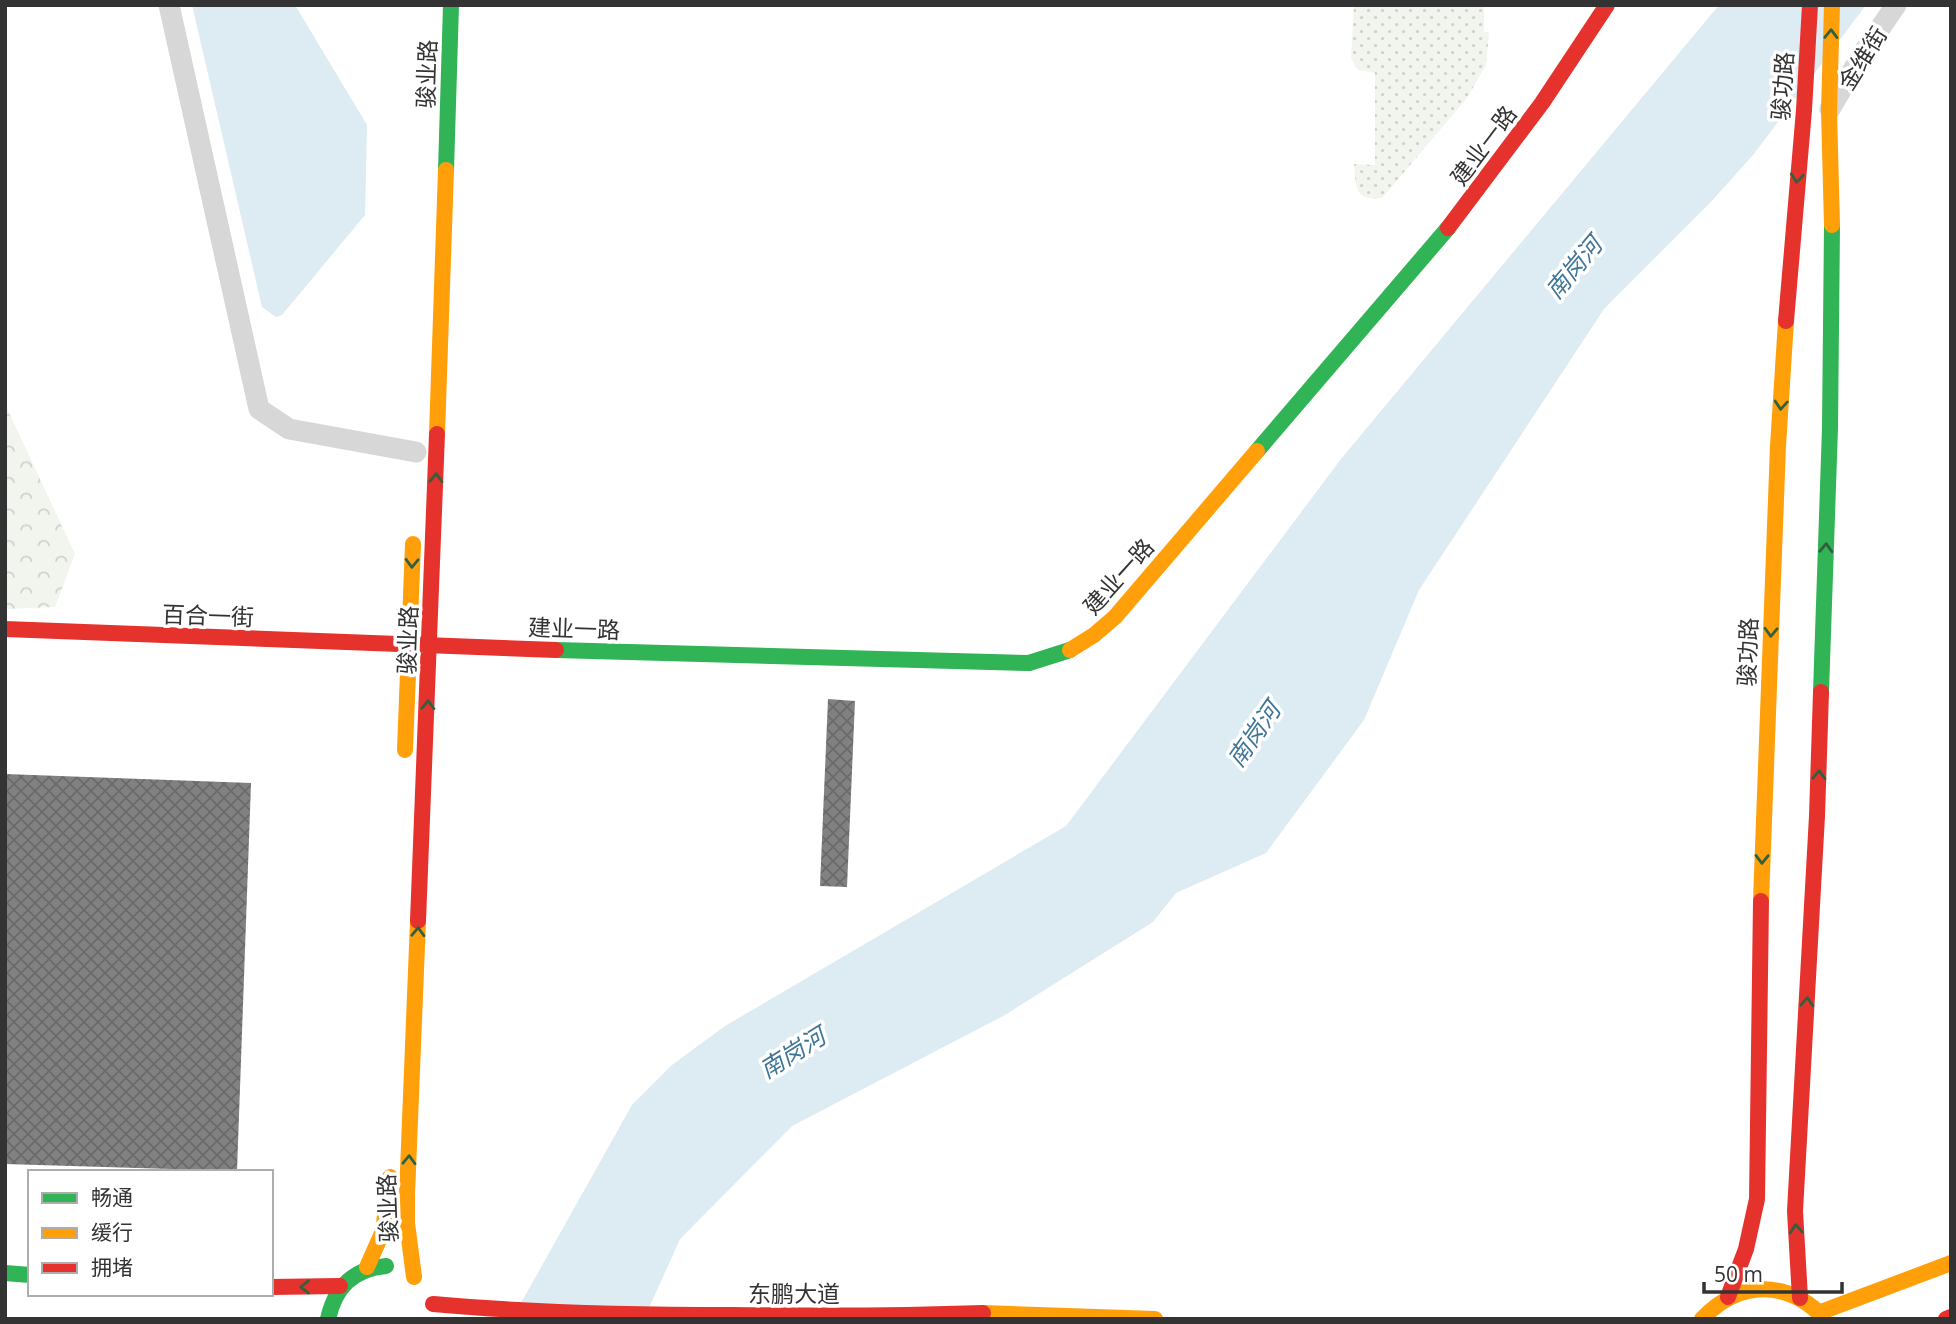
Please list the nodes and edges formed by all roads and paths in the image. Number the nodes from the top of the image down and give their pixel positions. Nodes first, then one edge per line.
1 (169, 5) edge
2 (451, 5) edge
3 (1607, 5) edge
4 (1810, 5) edge
5 (1832, 5) edge
6 (1896, 5) edge
7 (1829, 111) junction
8 (416, 452) dead end
9 (413, 533) dead end
10 (5, 629) edge
11 (409, 646) junction
12 (430, 647) junction
13 (405, 766) dead end
14 (390, 1161) dead end
15 (1951, 1263) edge
16 (367, 1267) junction
17 (5, 1273) edge
18 (28, 1275) edge
19 (414, 1276) junction
20 (340, 1286) junction
21 (273, 1287) edge
22 (1728, 1297) junction
23 (1800, 1298) junction
24 (434, 1311) edge
25 (1823, 1315) edge
26 (1951, 1317) edge
27 (328, 1319) edge
28 (1155, 1319) edge
29 (1702, 1319) edge
30 (1946, 1319) edge

1 - 8 street
12 -> 2 street, 骏业路
3 - 12 street, 建业一路
4 -> 22 street, 骏功路
7 -> 5 street, 骏功路
6 - 7 street, 金维街
23 -> 7 street, 骏功路
9 -> 11 street, 骏业路
10 - 11 street, 百合一街
11 - 12 street, 建业一路
11 - 13 street, 骏业路
19 -> 12 street, 骏业路
14 - 16 street, 骏业路
15 - 25 street
16 - 19 street
16 - 20 street
17 - 18 street
19 - 24 street
20 -> 21 street
20 - 27 street
22 - 23 street
22 - 29 street
23 - 25 street
24 - 28 street, 东鹏大道
26 - 30 street

